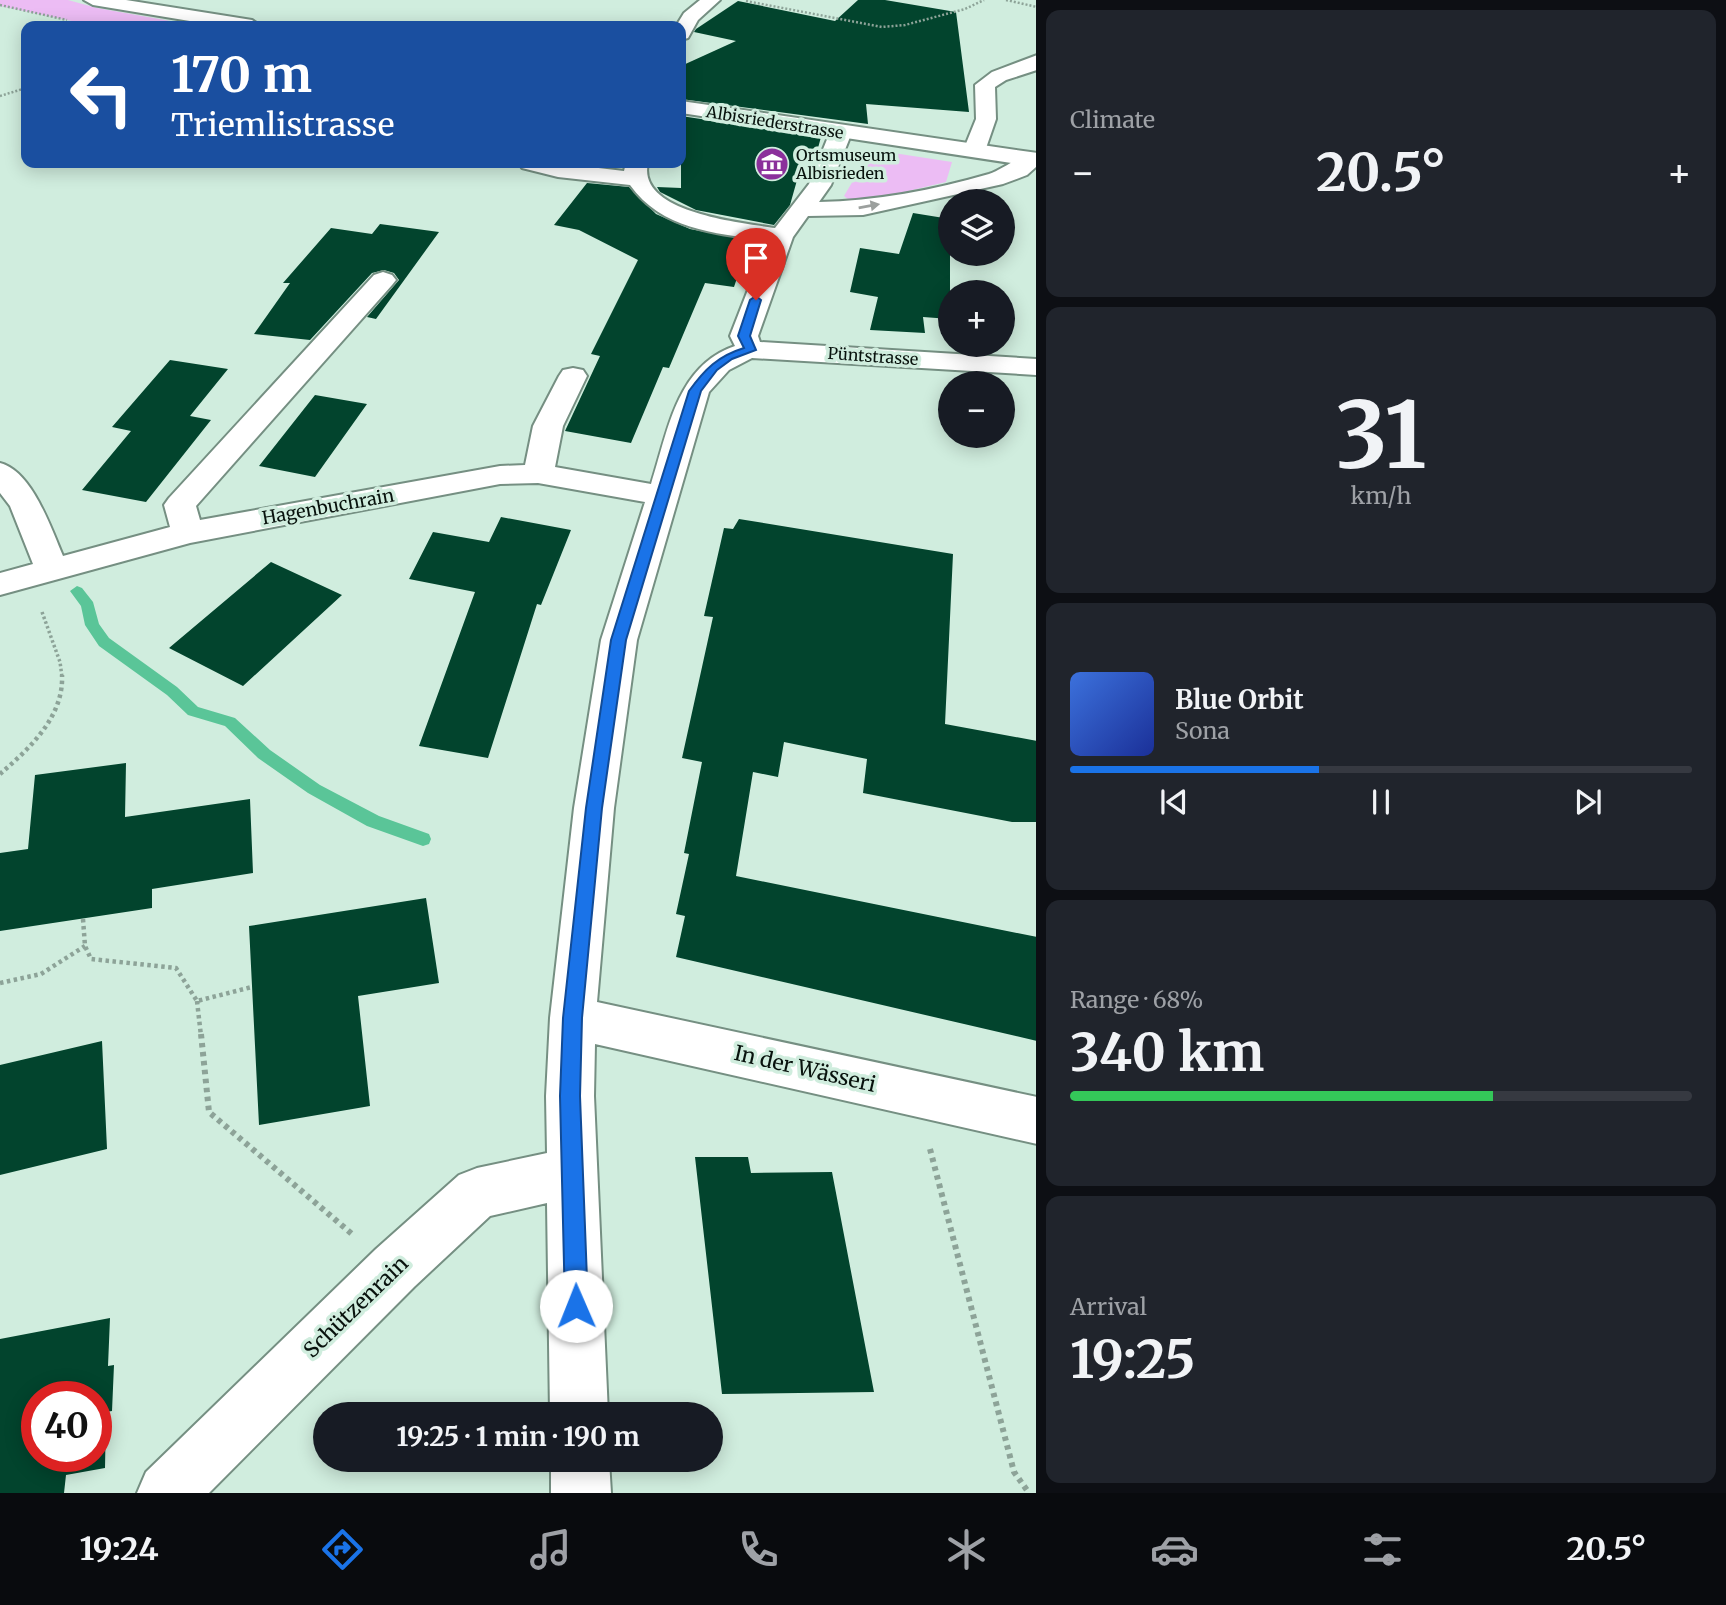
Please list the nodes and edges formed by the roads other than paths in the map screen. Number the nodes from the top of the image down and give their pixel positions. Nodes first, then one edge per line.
1 (93, 0) edge
2 (711, 0) edge
3 (221, 21) edge
4 (686, 25) edge
5 (1036, 62) edge
6 (686, 108) edge
7 (842, 132) junction
8 (974, 151) junction
9 (1034, 160) edge
10 (550, 168) edge
11 (637, 171) edge
12 (801, 209) junction
13 (781, 236) junction
14 (383, 280) dead end
15 (750, 350) junction
16 (1036, 367) edge
17 (573, 376) dead end
18 (0, 472) edge
19 (538, 474) junction
20 (661, 495) junction
21 (188, 533) junction
22 (52, 569) junction
23 (0, 583) edge
24 (572, 1018) junction
25 (1036, 1121) edge
26 (573, 1172) junction
27 (579, 1402) edge
28 (580, 1472) edge
29 (167, 1493) edge
30 (581, 1493) edge

1 - 3 street
2 - 4 street
5 - 8 street
6 - 7 street, Albisriederstrasse
7 - 8 street, Albisriederstrasse
7 - 12 street
8 - 9 street, Albisriederstrasse
12 -> 9 street
10 - 11 street
11 - 13 street
12 - 13 street
13 - 15 street
14 - 21 street
15 - 16 street, Püntstrasse
15 - 20 street
17 - 19 street
18 - 22 street
19 - 20 street, Hagenbuchrain
19 - 21 street, Hagenbuchrain
20 - 24 street
21 - 22 street, Hagenbuchrain
22 - 23 street, Hagenbuchrain
24 - 25 street, In der Wässeri
24 - 26 street
26 - 27 street
26 - 29 street, Schützenrain
28 - 30 street

